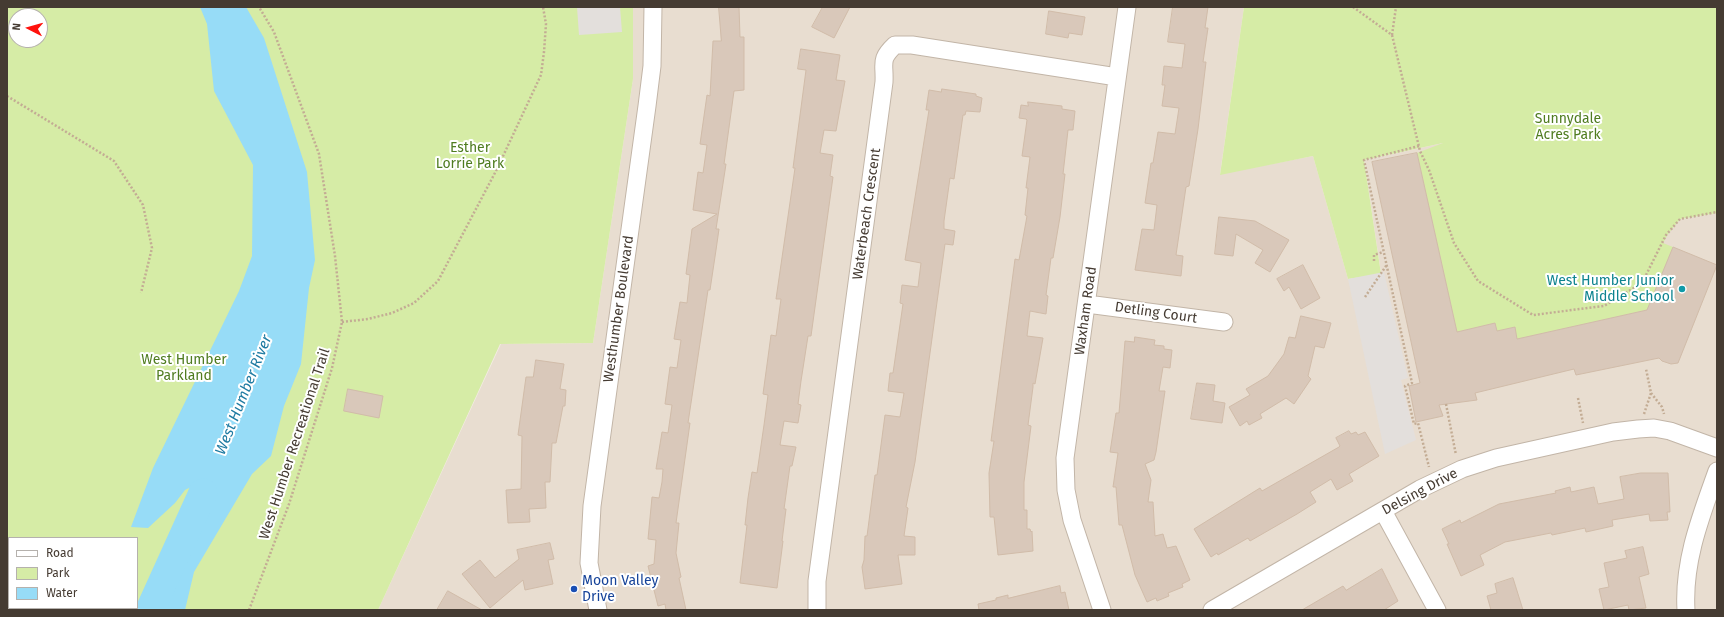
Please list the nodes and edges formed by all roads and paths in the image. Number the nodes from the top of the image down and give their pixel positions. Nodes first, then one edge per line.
1 (259, 7) edge
2 (543, 7) edge
3 (653, 7) edge
4 (1127, 7) edge
5 (1354, 7) edge
6 (1396, 7) edge
7 (1392, 34) junction
8 (1117, 77) junction
9 (7, 96) edge
10 (1419, 146) junction
11 (1717, 212) edge
12 (1383, 252) junction
13 (1374, 261) dead end
14 (1386, 266) junction
15 (141, 293) dead end
16 (1365, 297) dead end
17 (1087, 304) junction
18 (342, 322) junction
19 (1224, 322) dead end
20 (1646, 370) dead end
21 (1578, 398) dead end
22 (1446, 404) dead end
23 (1638, 429) junction
24 (1586, 439) junction
25 (1717, 448) edge
26 (1460, 470) junction
27 (1717, 471) edge
28 (1433, 483) junction
29 (1383, 511) junction
30 (1215, 609) edge
31 (249, 610) edge
32 (598, 610) edge
33 (817, 610) edge
34 (1102, 610) edge
35 (1437, 610) edge
36 (1686, 610) edge

1 - 18 path, West Humber Recreational Trail
2 - 18 path
3 - 32 street, Westhumber Boulevard
4 - 8 street, Waxham Road
5 - 7 path
6 - 7 path
7 - 10 path
8 - 17 street, Waxham Road
8 - 33 street, Waterbeach Crescent
9 - 15 path
10 - 11 path
10 - 12 path
12 - 13 path
12 - 14 path
14 - 16 path
14 - 28 path
17 - 19 street, Detling Court
17 - 34 street, Waxham Road
18 - 31 path, West Humber Recreational Trail
20 - 23 path
21 - 24 path
22 - 26 path
23 - 24 street, Delsing Drive
23 - 25 street, Delsing Drive
24 - 26 street, Delsing Drive
26 - 28 street, Delsing Drive
27 - 36 street
28 - 29 street, Delsing Drive
29 - 30 street, Delsing Drive
29 - 35 street

